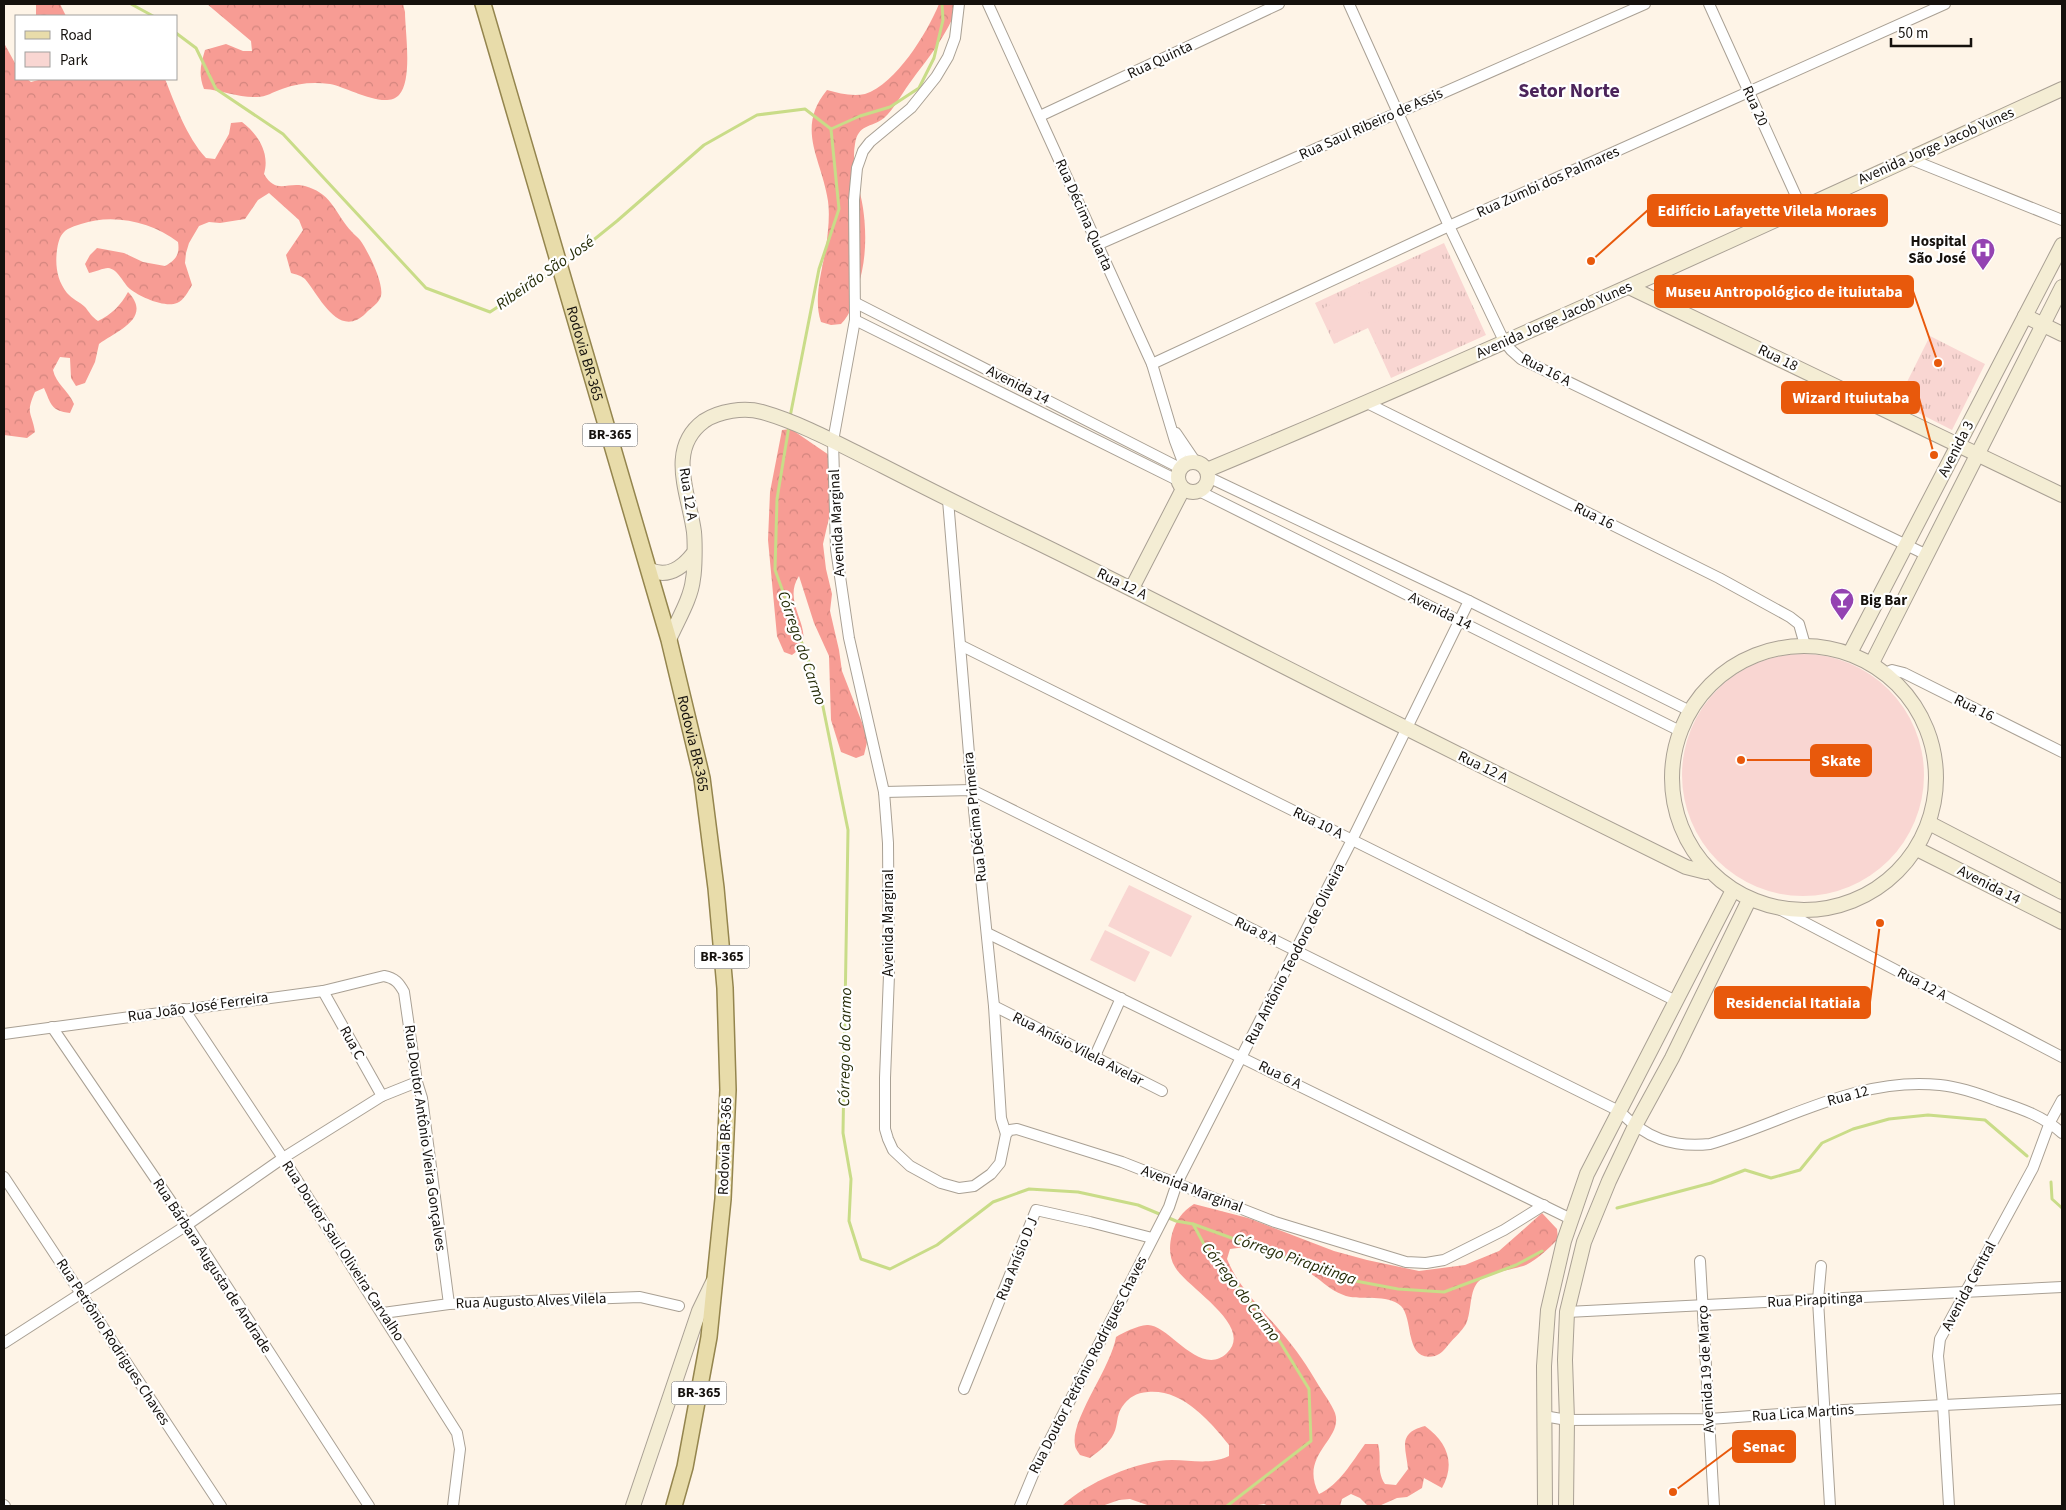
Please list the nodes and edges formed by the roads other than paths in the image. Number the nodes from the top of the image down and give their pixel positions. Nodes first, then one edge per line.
1 (484, 4) edge
2 (959, 4) edge
3 (988, 4) edge
4 (1279, 4) edge
5 (1348, 4) edge
6 (1645, 4) edge
7 (1709, 4) edge
8 (1945, 4) edge
9 (2062, 89) edge
10 (1749, 93) junction
11 (1398, 112) junction
12 (1040, 116) junction
13 (1910, 159) junction
14 (1801, 208) junction
15 (2062, 220) edge
16 (1449, 226) junction
17 (1097, 245) junction
18 (2062, 245) edge
19 (1629, 287) junction
20 (2062, 287) edge
21 (856, 303) junction
22 (2025, 316) junction
23 (855, 320) junction
24 (2043, 324) junction
25 (2062, 334) edge
26 (1504, 341) junction
27 (1152, 364) junction
28 (1367, 403) junction
29 (833, 441) junction
30 (1959, 444) junction
31 (1978, 454) junction
32 (1191, 473) junction
33 (1199, 491) joint
34 (2062, 495) edge
35 (948, 500) junction
36 (1906, 546) junction
37 (693, 554) junction
38 (1927, 555) junction
39 (650, 570) junction
40 (1132, 588) junction
41 (1469, 601) junction
42 (1460, 620) junction
43 (669, 640) junction
44 (960, 645) junction
45 (1805, 645) junction
46 (1850, 653) junction
47 (1872, 663) junction
48 (1884, 673) junction
49 (1690, 711) junction
50 (1406, 728) junction
51 (1680, 731) junction
52 (2062, 752) edge
53 (972, 790) junction
54 (884, 792) junction
55 (1929, 823) junction
56 (1352, 840) junction
57 (1917, 849) junction
58 (1706, 872) junction
59 (1732, 892) junction
60 (2062, 892) edge
61 (1749, 900) junction
62 (1781, 910) junction
63 (2062, 922) edge
64 (987, 933) junction
65 (1296, 951) junction
66 (392, 977) joint
67 (323, 991) junction
68 (1121, 998) junction
69 (1676, 1001) junction
70 (994, 1006) junction
71 (184, 1009) junction
72 (52, 1027) junction
73 (4, 1034) edge
74 (1096, 1056) junction
75 (1243, 1057) junction
76 (2062, 1057) edge
77 (417, 1082) junction
78 (1162, 1091) dead end
79 (382, 1096) junction
80 (2062, 1100) edge
81 (1619, 1111) junction
82 (2050, 1122) junction
83 (1636, 1124) junction
84 (2062, 1133) edge
85 (1006, 1134) junction
86 (283, 1158) junction
87 (4, 1177) edge
88 (1178, 1182) junction
89 (1544, 1205) junction
90 (1571, 1219) junction
91 (186, 1225) junction
92 (1158, 1226) joint
93 (1152, 1238) junction
94 (1700, 1261) dead end
95 (1822, 1266) dead end
96 (714, 1279) junction
97 (2062, 1287) edge
98 (1964, 1292) junction
99 (81, 1293) junction
100 (1818, 1300) junction
101 (450, 1304) junction
102 (679, 1306) dead end
103 (1703, 1306) junction
104 (1568, 1312) junction
105 (383, 1313) junction
106 (4, 1343) edge
107 (964, 1389) dead end
108 (2062, 1399) edge
109 (1943, 1405) junction
110 (1824, 1411) junction
111 (1544, 1416) junction
112 (1709, 1419) junction
113 (1567, 1420) junction
114 (221, 1506) edge
115 (369, 1506) edge
116 (453, 1506) edge
117 (633, 1506) edge
118 (674, 1506) edge
119 (1020, 1506) edge
120 (1545, 1506) edge
121 (1566, 1506) edge
122 (1714, 1506) edge
123 (1830, 1506) edge
124 (1949, 1506) edge

1 - 39 main road, Rodovia BR-365 / BR-365
2 - 21 street, Avenida Marginal
3 - 12 street, Rua Décima Quarta
4 - 12 street, Rua Quinta
5 - 11 street, Rua 16 A
6 - 11 street, Rua Saul Ribeiro de Assis
7 - 10 street, Rua 20
8 - 10 street, Rua Zumbi dos Palmares
9 - 13 main road, Avenida Jorge Jacob Yunes
10 - 14 street, Rua 20
10 - 16 street, Rua Zumbi dos Palmares
11 - 16 street, Rua 16 A
11 - 17 street, Rua Saul Ribeiro de Assis
12 - 17 street, Rua Décima Quarta
13 - 14 main road, Avenida Jorge Jacob Yunes
13 - 15 street
14 - 19 main road, Avenida Jorge Jacob Yunes
16 - 26 street, Rua 16 A
16 - 27 street, Rua Zumbi dos Palmares
17 - 27 street, Rua Décima Quarta
18 - 22 main road, Avenida 3
19 - 26 main road, Avenida Jorge Jacob Yunes
19 - 30 main road, Rua 18
20 - 24 main road, Avenida 3
21 - 23 street, Avenida Marginal
21 - 32 street, Avenida 14
22 - 24 main road
22 - 30 main road, Avenida 3
23 - 29 street, Avenida Marginal
23 - 32 street, Avenida 14
24 - 25 main road
24 - 31 main road, Avenida 3
26 - 28 main road, Avenida Jorge Jacob Yunes
26 - 36 street, Rua 16 A
27 - 32 street, Rua Décima Quarta
28 - 32 main road, Avenida Jorge Jacob Yunes
28 - 45 street, Rua 16
29 - 35 main road, Rua 12 A
29 - 37 main road, Rua 12 A
29 - 54 street, Avenida Marginal
30 - 31 main road, Rua 18
30 - 36 main road, Avenida 3
31 - 34 main road, Rua 18
31 - 38 main road, Avenida 3
32 - 33 main road, Avenida 14
32 - 40 main road
32 - 41 street, Avenida 14
33 - 42 street, Avenida 14
35 - 40 main road, Rua 12 A
35 - 44 street, Rua Décima Primeira
36 - 38 street, Rua 16 A
36 - 46 main road, Avenida 3
37 - 39 main road
37 - 43 main road, Rua 12 A
38 - 47 main road, Avenida 3
39 - 43 main road, Rodovia BR-365 / BR-365
40 - 50 main road, Rua 12 A
41 - 42 street, Rua Antônio Teodoro de Oliveira
41 - 49 street, Avenida 14
42 - 50 street, Rua Antônio Teodoro de Oliveira
42 - 51 street, Avenida 14
43 - 96 main road, Rodovia BR-365 / BR-365
44 - 53 street, Rua Décima Primeira
44 - 56 street, Rua 10 A
45 - 46 main road
45 - 49 main road
46 - 47 main road
47 - 48 main road
48 - 52 street, Rua 16
48 - 55 main road
49 - 51 main road
50 - 56 street, Rua Antônio Teodoro de Oliveira
50 - 58 main road, Rua 12 A
51 - 58 main road
53 - 54 street, Rua 8 A
53 - 64 street, Rua Décima Primeira
53 - 65 street, Rua 8 A
54 - 85 street, Avenida Marginal
55 - 57 main road
55 - 60 main road, Avenida 14
56 - 65 street, Rua Antônio Teodoro de Oliveira
56 - 69 street, Rua 10 A
57 - 62 main road
57 - 63 main road, Avenida 14
58 - 59 main road
59 - 61 main road
59 - 69 main road
61 - 62 main road
61 - 83 main road
62 - 76 street, Rua 12 A
64 - 68 street, Rua 6 A
64 - 70 street, Rua Décima Primeira
65 - 75 street, Rua Antônio Teodoro de Oliveira
65 - 81 street, Rua 8 A
66 - 67 street, Rua João José Ferreira
66 - 77 street, Rua Doutor Antônio Vieira Gonçalves
67 - 71 street, Rua João José Ferreira
67 - 79 street, Rua C
68 - 74 street
68 - 75 street, Rua 6 A
69 - 81 main road
70 - 74 street, Rua Anísio Vilela Avelar
70 - 85 street, Rua Décima Primeira
71 - 72 street, Rua João José Ferreira
71 - 86 street, Rua Doutor Saul Oliveira Carvalho
72 - 73 street, Rua João José Ferreira
72 - 91 street, Rua Bárbara Augusta de Andrade
74 - 78 street, Rua Anísio Vilela Avelar
75 - 88 street, Rua Antônio Teodoro de Oliveira
75 - 89 street, Rua 6 A
77 - 79 street
77 - 101 street, Rua Doutor Antônio Vieira Gonçalves
79 - 86 street
80 - 82 street, Avenida Central
81 - 83 street, Rua 8 A
81 - 90 main road
82 - 83 street, Rua 12
82 - 84 street, Rua 12
82 - 98 street, Avenida Central
83 - 104 main road
85 - 88 street, Avenida Marginal
86 - 91 street
86 - 105 street, Rua Doutor Saul Oliveira Carvalho
87 - 99 street, Rua Petrônio Rodrigues Chaves
88 - 89 street, Avenida Marginal
88 - 92 street, Rua Antônio Teodoro de Oliveira
89 - 90 street, Rua 6 A
90 - 111 main road
91 - 99 street
91 - 115 street, Rua Bárbara Augusta de Andrade
92 - 93 street, Rua Doutor Petrônio Rodrigues Chaves
93 - 107 street, Rua Anísio D J
93 - 119 street, Rua Doutor Petrônio Rodrigues Chaves
94 - 103 street, Avenida 19 de Março
95 - 100 street
96 - 117 main road
96 - 118 main road, Rodovia BR-365 / BR-365
97 - 98 street, Rua Pirapitinga
98 - 100 street, Rua Pirapitinga
98 - 109 street, Avenida Central
99 - 106 street
99 - 114 street, Rua Petrônio Rodrigues Chaves
100 - 103 street, Rua Pirapitinga
100 - 110 street
101 - 102 street, Rua Augusto Alves Vilela
101 - 105 street, Rua Augusto Alves Vilela
103 - 104 street, Rua Pirapitinga
103 - 112 street, Avenida 19 de Março
104 - 113 main road
105 - 116 street, Rua Doutor Saul Oliveira Carvalho
108 - 109 street, Rua Lica Martins
109 - 110 street, Rua Lica Martins
109 - 124 street, Avenida Central
110 - 112 street, Rua Lica Martins
110 - 123 street
111 - 113 street, Rua Lica Martins
111 - 120 main road
112 - 113 street, Rua Lica Martins
112 - 122 street, Avenida 19 de Março
113 - 121 main road

